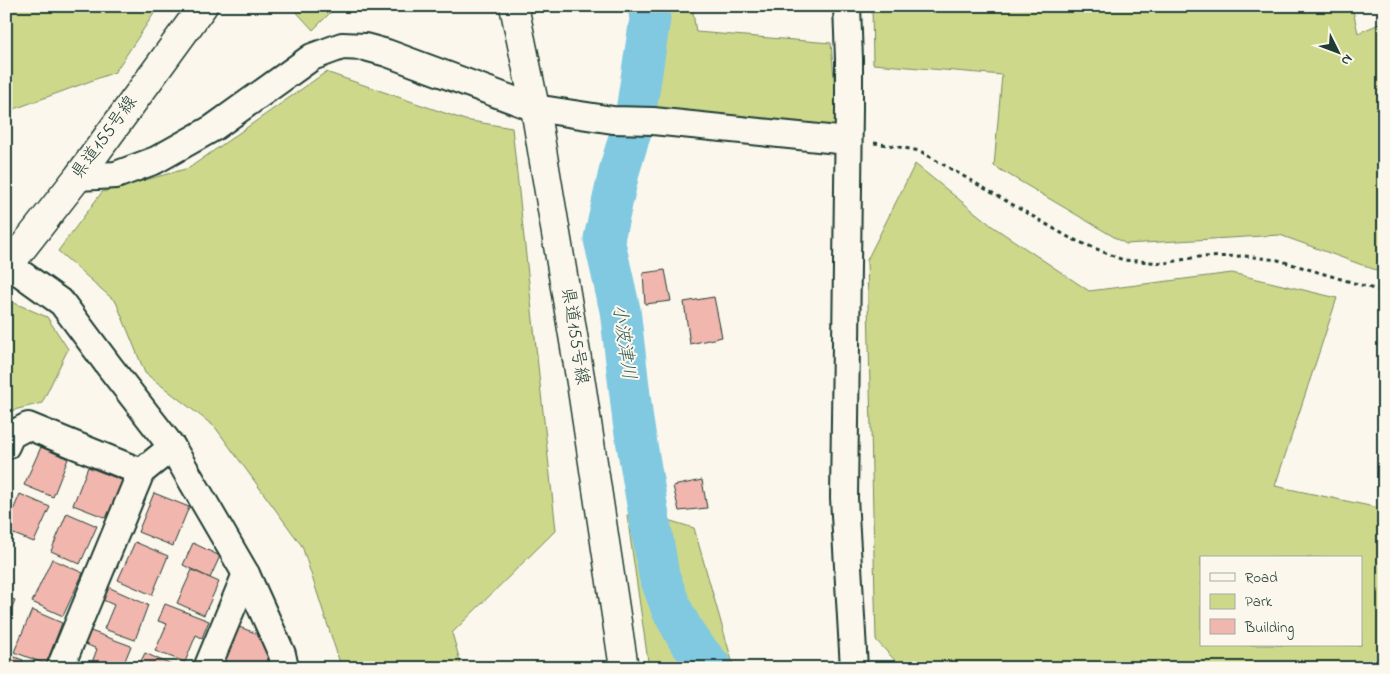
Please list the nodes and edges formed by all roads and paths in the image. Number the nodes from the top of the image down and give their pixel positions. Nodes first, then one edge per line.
1 (202, 6) edge
2 (514, 6) edge
3 (847, 6) edge
4 (536, 108) junction
5 (848, 141) junction
6 (78, 176) junction
7 (8, 267) edge
8 (1384, 292) edge
9 (6, 446) edge
10 (172, 447) junction
11 (141, 472) junction
12 (246, 574) junction
13 (60, 668) edge
14 (207, 668) edge
15 (284, 668) edge
16 (624, 668) edge
17 (854, 668) edge

1 - 6 main road, 県道155号線
2 - 4 main road, 県道155号線
3 - 5 street
4 - 5 street
4 - 6 street
4 - 16 main road, 県道155号線
5 - 8 path
5 - 17 street
6 - 7 main road, 県道155号線
7 - 10 street
9 - 11 street
10 - 11 street
10 - 12 street
11 - 13 street
12 - 14 street
12 - 15 street

